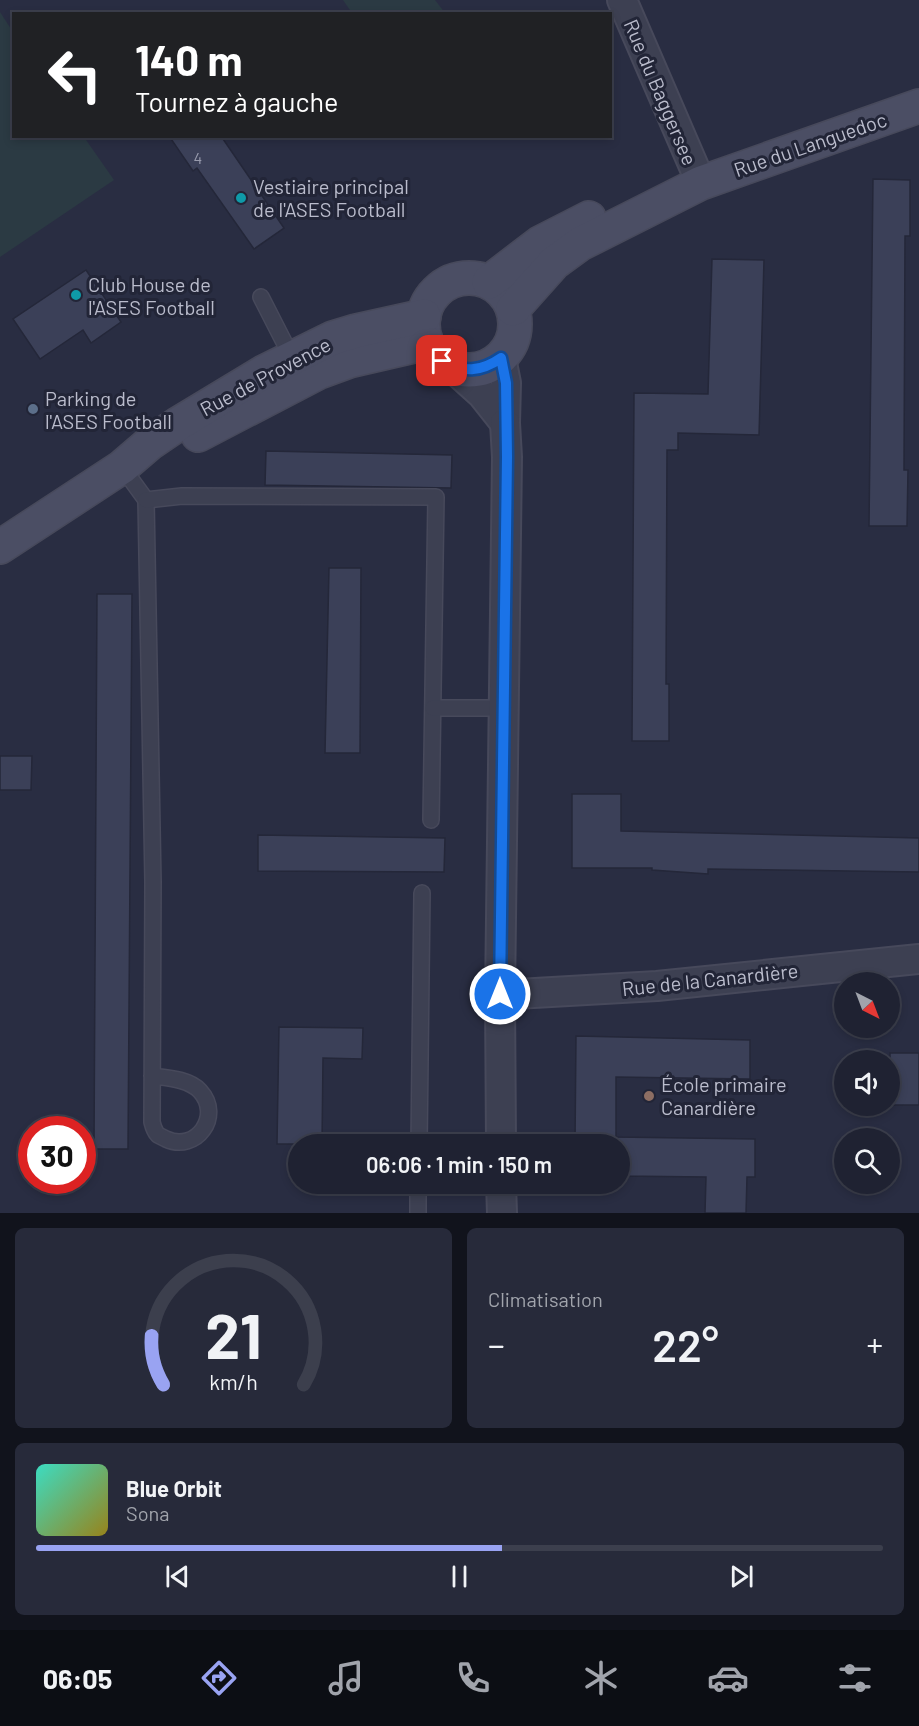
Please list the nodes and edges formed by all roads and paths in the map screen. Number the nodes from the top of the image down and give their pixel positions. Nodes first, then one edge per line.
1 (622, 0) edge
2 (919, 106) edge
3 (701, 183) junction
4 (489, 282) junction
5 (261, 297) dead end
6 (513, 309) junction
7 (425, 330) junction
8 (285, 344) dead end
9 (501, 358) junction
10 (452, 367) junction
11 (505, 423) junction
12 (122, 467) junction
13 (146, 500) junction
14 (0, 546) edge
15 (433, 708) junction
16 (504, 708) junction
17 (431, 820) dead end
18 (422, 893) dead end
19 (919, 959) edge
20 (500, 994) junction
21 (152, 1076) junction
22 (418, 1134) edge
23 (501, 1134) edge
24 (418, 1194) edge
25 (501, 1194) edge
26 (418, 1213) edge
27 (502, 1213) edge

1 - 3 street, Rue du Baggersee
2 - 3 street, Rue du Languedoc
3 - 4 street, Rue du Languedoc
3 - 6 street, Rue du Languedoc
4 - 6 street
4 - 7 street
5 - 8 lane
6 - 9 street
7 - 10 street
7 - 12 street, Rue de Provence
9 - 10 street
9 - 11 street
10 - 11 street
11 - 16 street
12 - 13 lane
12 - 14 street, Rue de Provence
13 - 15 lane
13 - 21 lane
15 - 16 lane
15 - 17 lane
16 - 20 street
18 - 22 lane
19 - 20 street, Rue de la Canardière
20 - 23 street
21 - 21 lane
24 - 26 lane
25 - 27 street

